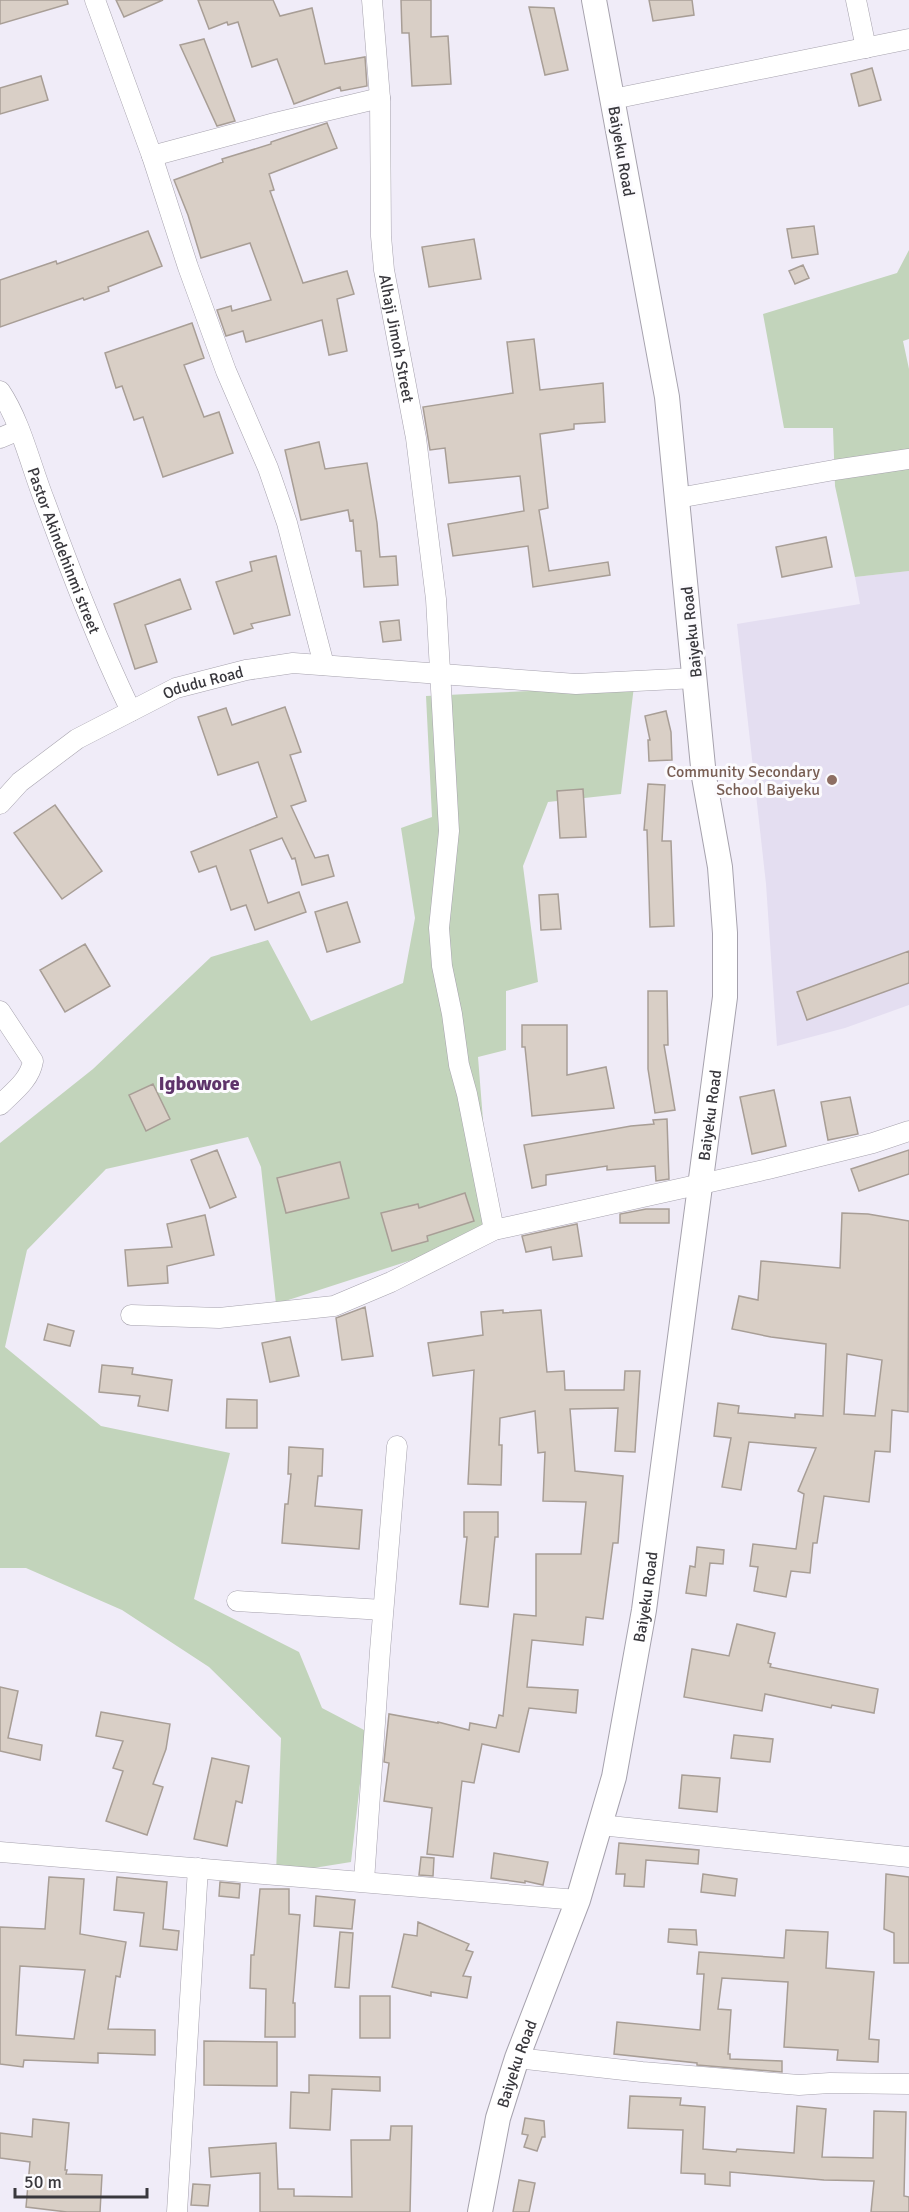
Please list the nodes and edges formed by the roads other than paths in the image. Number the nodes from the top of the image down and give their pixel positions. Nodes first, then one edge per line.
1 (95, 0) edge
2 (372, 0) edge
3 (594, 0) edge
4 (856, 0) edge
5 (909, 39) edge
6 (866, 48) junction
7 (380, 99) junction
8 (613, 99) junction
9 (152, 156) junction
10 (0, 391) edge
11 (19, 430) junction
12 (0, 438) edge
13 (909, 459) edge
14 (678, 498) junction
15 (324, 665) junction
16 (441, 675) junction
17 (696, 678) junction
18 (131, 711) junction
19 (0, 804) edge
20 (0, 1011) edge
21 (0, 1105) edge
22 (909, 1131) edge
23 (702, 1183) junction
24 (494, 1230) junction
25 (131, 1315) dead end
26 (397, 1446) dead end
27 (237, 1601) dead end
28 (384, 1610) junction
29 (600, 1826) junction
30 (0, 1852) edge
31 (909, 1857) edge
32 (198, 1868) junction
33 (364, 1881) junction
34 (578, 1900) junction
35 (517, 2058) junction
36 (909, 2084) edge
37 (177, 2212) edge
38 (480, 2212) edge

1 - 9 street
2 - 7 street, Alhaji Jimoh Street
3 - 8 main road, Baiyeku Road
4 - 6 street
5 - 6 street
6 - 8 street
7 - 9 street
7 - 16 street, Alhaji Jimoh Street
8 - 14 main road, Baiyeku Road
9 - 15 street
10 - 11 street, Pastor Akindehinmi street
11 - 12 street
11 - 18 street, Pastor Akindehinmi street
13 - 14 street
14 - 17 main road, Baiyeku Road
15 - 16 street, Odudu Road
15 - 18 street, Odudu Road
16 - 17 street, Odudu Road
16 - 24 street, Alhaji Jimoh Street
17 - 23 main road, Baiyeku Road
18 - 19 street, Odudu Road
20 - 21 street
22 - 23 street
23 - 24 street
23 - 29 main road, Baiyeku Road
24 - 25 street
26 - 28 street
27 - 28 street
28 - 33 street
29 - 31 street
29 - 34 main road, Baiyeku Road
30 - 32 street
32 - 33 street
32 - 37 street
33 - 34 street
34 - 35 main road, Baiyeku Road
35 - 36 street
35 - 38 main road, Baiyeku Road

